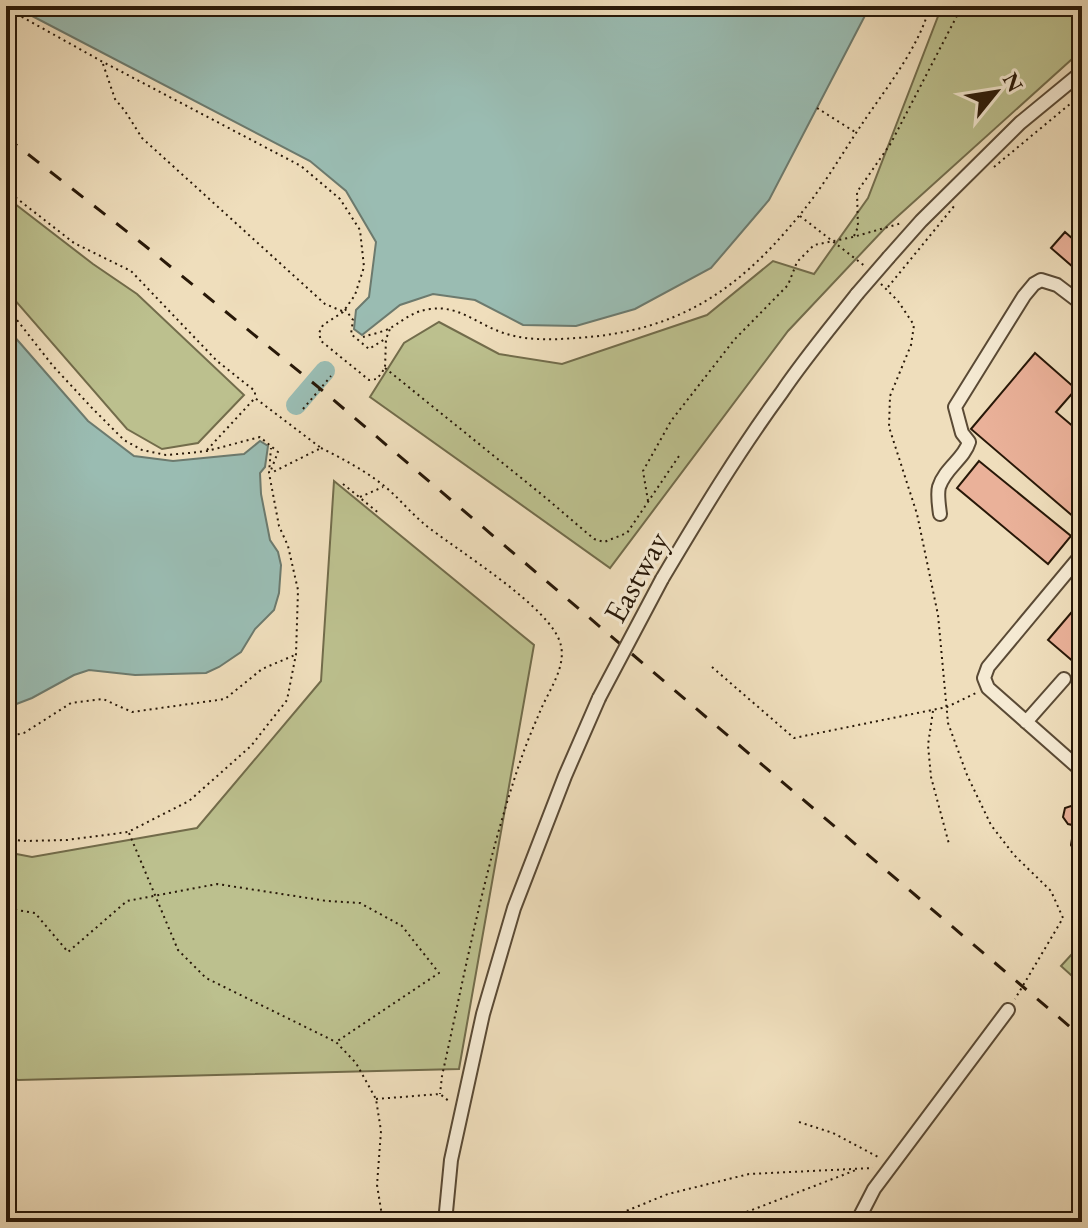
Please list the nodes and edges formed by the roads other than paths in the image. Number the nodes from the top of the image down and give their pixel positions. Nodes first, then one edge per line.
1 (1082, 72) edge
2 (1082, 304) edge
3 (940, 514) dead end
4 (1082, 554) edge
5 (1064, 679) dead end
6 (1026, 722) junction
7 (1082, 771) edge
8 (1008, 1010) road end
9 (445, 1222) edge
10 (857, 1222) edge

1 - 9 street, Eastway, bridge
2 - 3 street
4 - 6 street
5 - 6 street
6 - 7 street
8 - 10 street

